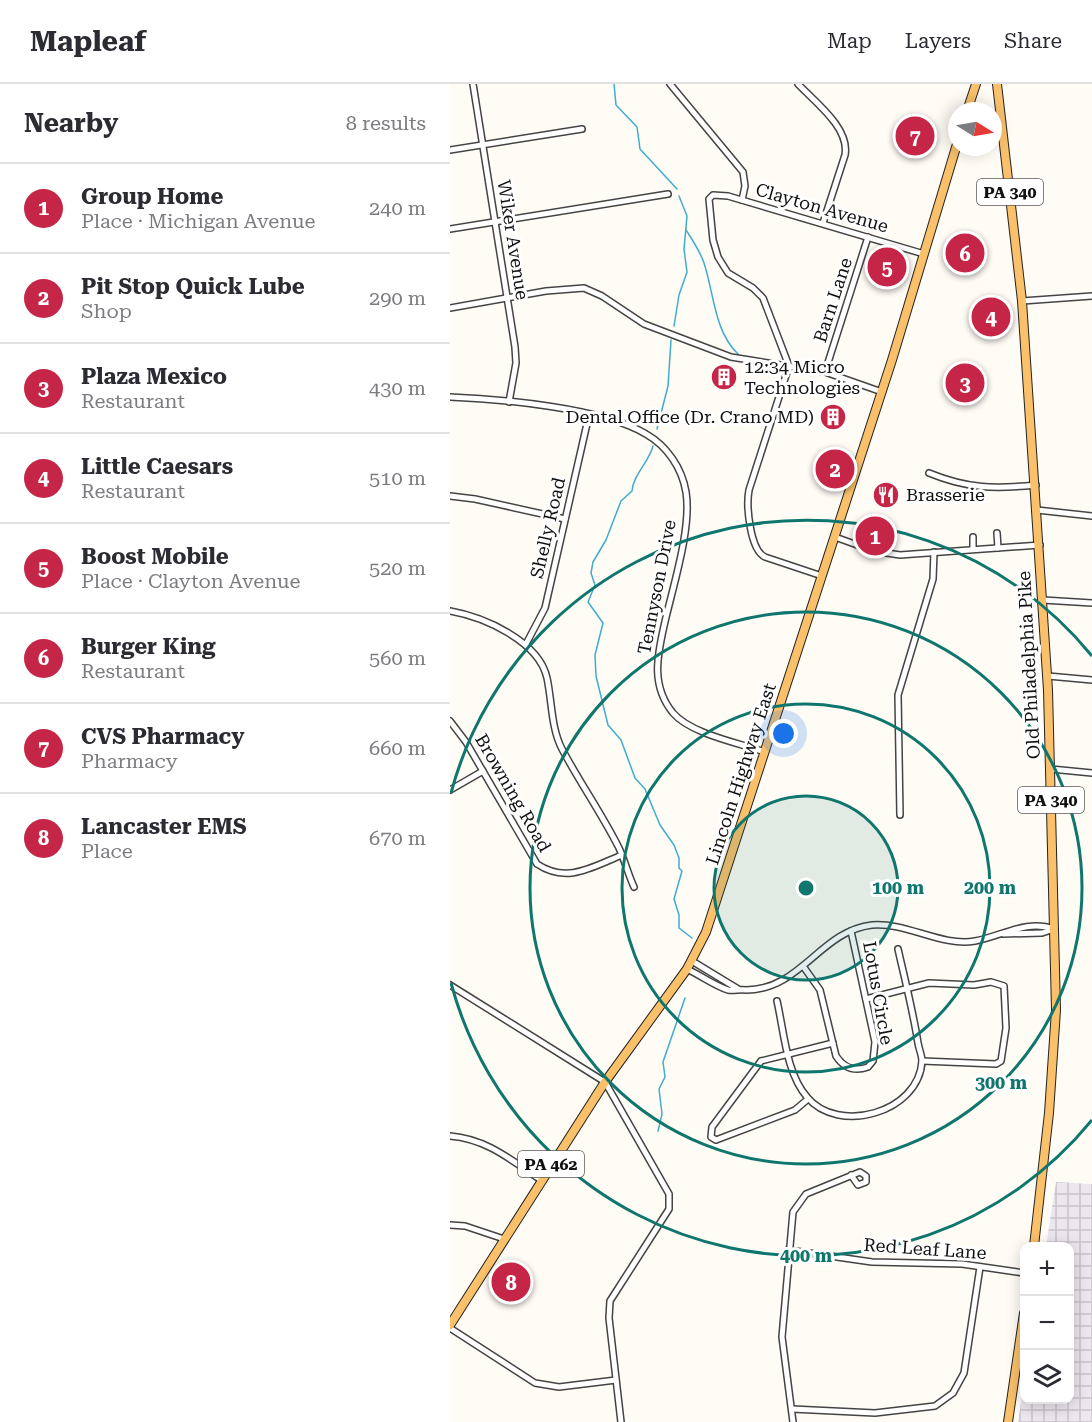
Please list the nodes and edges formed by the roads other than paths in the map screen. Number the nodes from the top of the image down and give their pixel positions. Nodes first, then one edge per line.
1 (473, 84) edge
2 (670, 84) edge
3 (798, 84) edge
4 (976, 84) edge
5 (997, 84) edge
6 (970, 102) edge
7 (582, 129) dead end
8 (482, 145) junction
9 (450, 150) edge
10 (953, 156) edge
11 (668, 194) dead end
12 (742, 200) junction
13 (496, 221) junction
14 (823, 223) junction
15 (450, 229) edge
16 (868, 237) junction
17 (924, 254) junction
18 (1092, 296) edge
19 (507, 299) junction
20 (1022, 301) junction
21 (450, 308) edge
22 (789, 366) junction
23 (825, 372) junction
24 (882, 392) junction
25 (450, 397) edge
26 (509, 402) junction
27 (589, 415) junction
28 (929, 473) dead end
29 (1036, 485) junction
30 (450, 496) edge
31 (1037, 510) junction
32 (1092, 516) edge
33 (566, 519) junction
34 (997, 533) dead end
35 (835, 537) junction
36 (973, 537) dead end
37 (1040, 545) junction
38 (998, 548) junction
39 (973, 549) junction
40 (934, 552) junction
41 (822, 576) junction
42 (1043, 600) junction
43 (1092, 603) edge
44 (450, 611) edge
45 (526, 644) junction
46 (1048, 676) junction
47 (1092, 680) edge
48 (450, 721) edge
49 (765, 752) junction
50 (1051, 769) junction
51 (483, 771) junction
52 (1092, 773) edge
53 (450, 790) edge
54 (900, 815) dead end
55 (622, 855) junction
56 (634, 887) dead end
57 (1054, 929) junction
58 (851, 930) junction
59 (898, 949) dead end
60 (690, 965) junction
61 (803, 966) junction
62 (450, 985) edge
63 (907, 989) junction
64 (866, 999) junction
65 (777, 1001) dead end
66 (832, 1043) junction
67 (789, 1053) junction
68 (922, 1061) junction
69 (605, 1082) junction
70 (808, 1099) junction
71 (450, 1136) edge
72 (851, 1175) dead end
73 (541, 1180) junction
74 (450, 1225) edge
75 (504, 1239) junction
76 (1034, 1242) edge
77 (788, 1250) junction
78 (980, 1267) junction
79 (1020, 1272) edge
80 (450, 1326) edge
81 (1020, 1340) edge
82 (616, 1380) junction
83 (792, 1409) junction
84 (621, 1422) edge
85 (793, 1422) edge
86 (1008, 1422) edge

1 - 8 street, Wiker Avenue
2 - 12 street
3 - 14 street
4 - 6 main road
5 - 20 main road, Old Philadelphia Pike / PA 340
7 - 8 street
8 - 9 street
8 - 13 street, Wiker Avenue
10 - 17 main road, Lincoln Highway East / PA 462
11 - 13 street
12 - 14 street, Clayton Avenue
12 - 22 street, Clayton Avenue
13 - 15 street
13 - 19 street, Wiker Avenue
14 - 16 street, Clayton Avenue
16 - 17 street, Clayton Avenue
16 - 23 street, Barn Lane
17 - 24 main road, Lincoln Highway East / PA 462
18 - 20 street
19 - 21 street
19 - 22 street
19 - 26 street, Wiker Avenue
20 - 29 main road, Old Philadelphia Pike / PA 340
22 - 23 street
22 - 41 street
23 - 24 street
24 - 35 main road, Lincoln Highway East / PA 462
25 - 26 street, Tennyson Drive
26 - 27 street, Tennyson Drive
27 - 33 street, Shelly Road
27 - 49 street, Tennyson Drive
28 - 29 street
29 - 31 main road, Old Philadelphia Pike / PA 340
30 - 33 street
31 - 32 street
31 - 37 main road, Old Philadelphia Pike / PA 340
33 - 45 street, Shelly Road
34 - 38 street
35 - 40 street
35 - 41 main road, Lincoln Highway East / PA 462
36 - 39 street
37 - 38 street
37 - 42 main road, Old Philadelphia Pike / PA 340
38 - 39 street
39 - 40 street
40 - 54 street
41 - 49 main road, Lincoln Highway East / PA 462
42 - 43 street
42 - 46 main road, Old Philadelphia Pike / PA 340
44 - 45 street
45 - 55 street
46 - 47 street
46 - 50 main road, Old Philadelphia Pike / PA 340
48 - 51 street, Browning Road
49 - 60 main road, Lincoln Highway East / PA 462
50 - 52 street
50 - 57 main road, Old Philadelphia Pike / PA 340
51 - 53 street
51 - 55 street, Browning Road
55 - 56 street
57 - 58 street
57 - 76 main road, Old Philadelphia Pike / PA 340
58 - 61 street
58 - 64 street, Lotus Circle
59 - 63 street
60 - 61 street
60 - 69 main road, Lincoln Highway East / PA 462
61 - 66 street, Lotus Circle
62 - 69 street
63 - 64 street
63 - 68 street
63 - 68 street
64 - 66 street, Lotus Circle
65 - 67 street
66 - 67 street
67 - 70 street
67 - 70 street
68 - 70 street
69 - 73 main road, Lincoln Highway East / PA 462
69 - 82 street
71 - 73 street
72 - 77 street
73 - 75 main road, Lincoln Highway East / PA 462
74 - 75 street
75 - 80 main road, Lincoln Highway East / PA 462
77 - 78 street, Red Leaf Lane
77 - 83 street
78 - 79 street, Red Leaf Lane
78 - 83 street
80 - 82 street
81 - 86 main road
82 - 84 street
83 - 85 street

